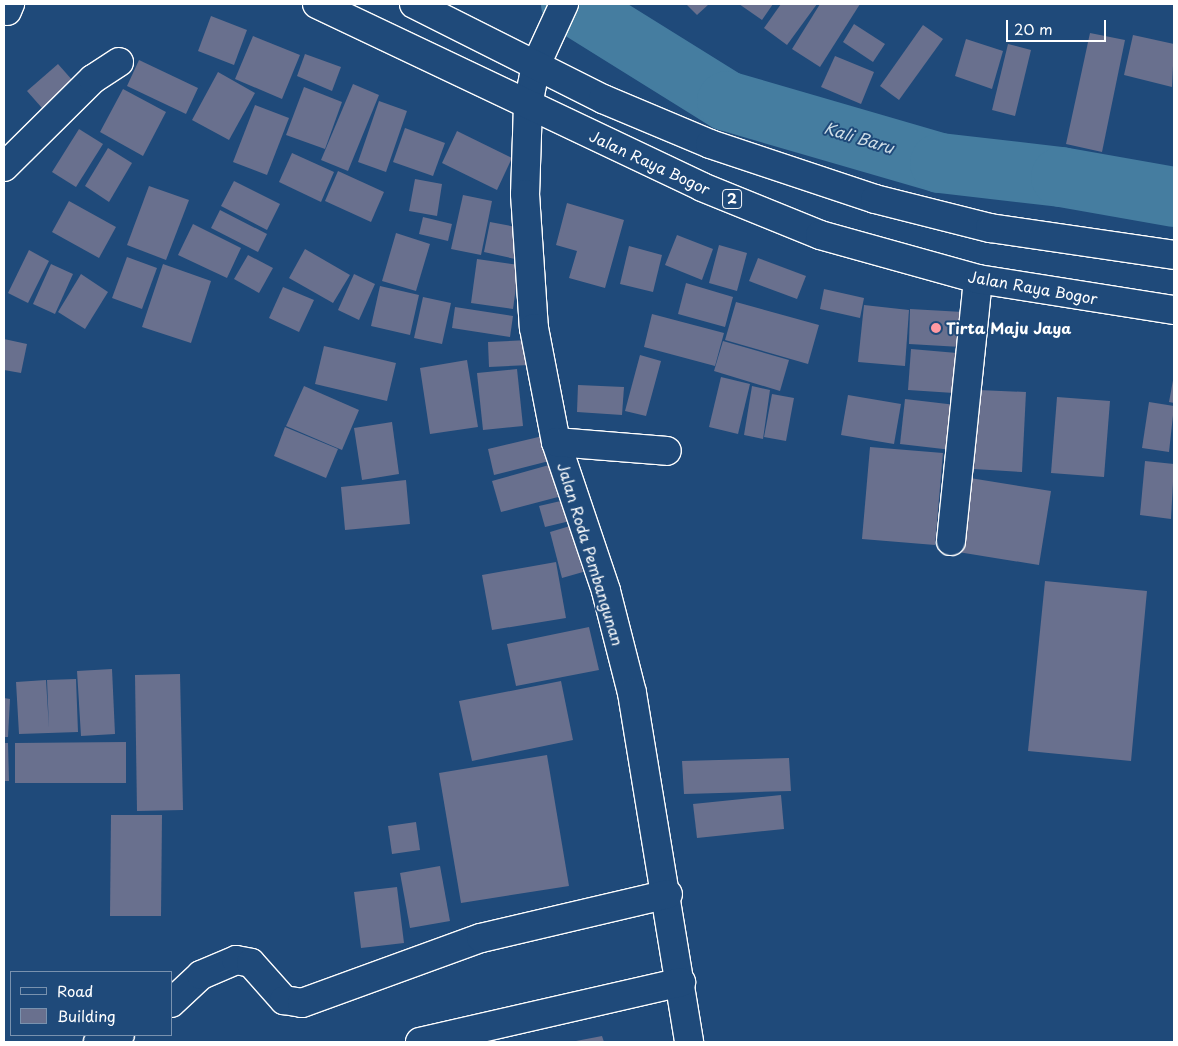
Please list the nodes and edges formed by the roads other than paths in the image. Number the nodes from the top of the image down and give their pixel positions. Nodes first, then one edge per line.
1 (317, 4) edge
2 (414, 4) edge
3 (564, 4) edge
4 (119, 62) dead end
5 (536, 64) junction
6 (528, 104) junction
7 (4, 167) edge
8 (1174, 255) edge
9 (978, 279) junction
10 (1174, 310) edge
11 (556, 442) junction
12 (667, 452) dead end
13 (951, 541) dead end
14 (668, 894) junction
15 (681, 982) junction
16 (172, 1002) edge
17 (117, 1036) edge
18 (98, 1042) edge
19 (420, 1042) edge
20 (689, 1042) edge

1 - 6 main road, Jalan Raya Bogor / 2
2 - 5 main road
3 - 5 main road, Jalan Roda Pembangunan
4 - 7 main road
5 - 6 main road, Jalan Roda Pembangunan
5 - 8 main road
6 - 9 main road, Jalan Raya Bogor / 2
6 - 11 main road, Jalan Roda Pembangunan
9 - 10 main road, Jalan Raya Bogor / 2
9 - 13 main road
11 - 12 main road
11 - 14 main road, Jalan Roda Pembangunan
14 - 15 main road, Jalan Roda Pembangunan
14 - 16 main road
15 - 19 main road
15 - 20 main road, Jalan Roda Pembangunan
17 - 18 main road

